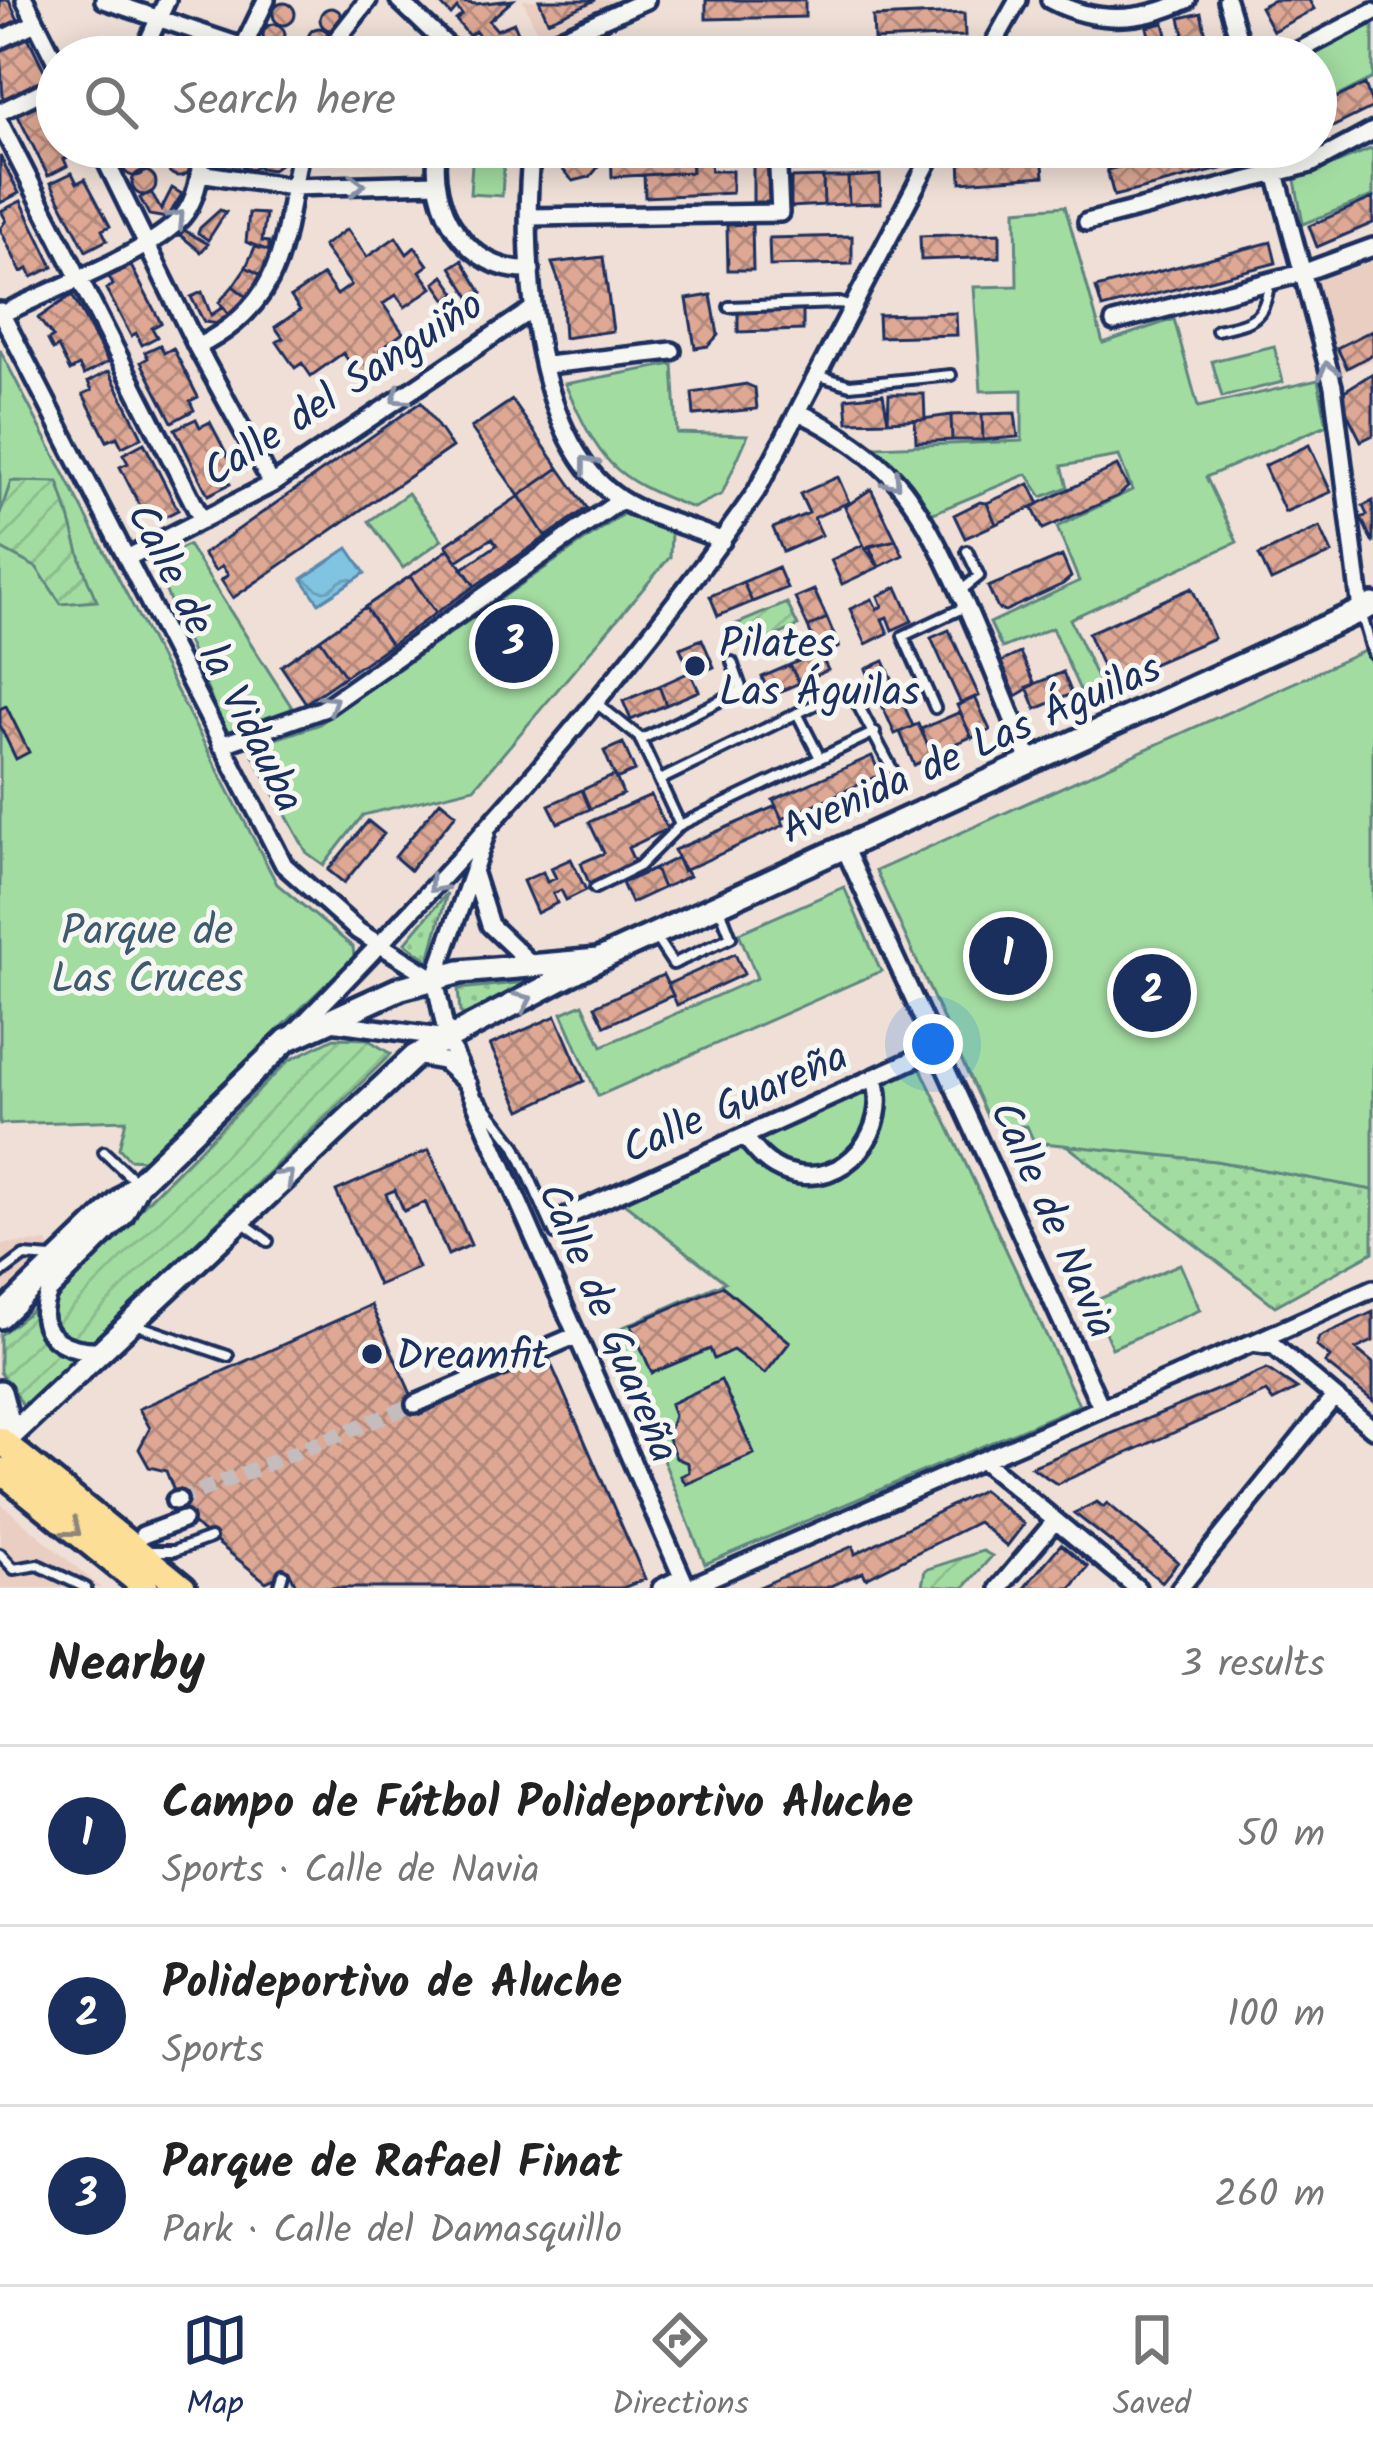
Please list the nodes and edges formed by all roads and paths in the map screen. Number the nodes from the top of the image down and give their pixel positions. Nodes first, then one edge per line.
1 (25, 0) edge
2 (104, 0) edge
3 (167, 0) edge
4 (266, 0) edge
5 (368, 0) edge
6 (646, 0) edge
7 (1018, 0) edge
8 (1051, 0) edge
9 (1187, 0) edge
10 (1227, 0) edge
11 (407, 3) edge
12 (1373, 11) edge
13 (161, 18) junction
14 (35, 23) junction
15 (42, 36) edge
16 (152, 36) edge
17 (203, 36) edge
18 (249, 36) edge
19 (340, 36) edge
20 (439, 36) edge
21 (577, 36) edge
22 (998, 36) edge
23 (1238, 36) edge
24 (1326, 36) edge
25 (0, 40) edge
26 (36, 94) edge
27 (0, 112) edge
28 (0, 123) edge
29 (1373, 131) edge
30 (1337, 150) edge
31 (109, 168) edge
32 (201, 168) edge
33 (296, 168) edge
34 (437, 168) edge
35 (531, 168) edge
36 (778, 168) edge
37 (925, 168) edge
38 (1274, 168) edge
39 (1297, 168) edge
40 (200, 173) junction
41 (1276, 174) junction
42 (437, 183) junction
43 (292, 187) junction
44 (530, 217) junction
45 (1088, 222) dead end
46 (146, 244) junction
47 (1373, 247) edge
48 (531, 270) junction
49 (1302, 274) junction
50 (79, 276) junction
51 (1269, 281) junction
52 (729, 307) dead end
53 (854, 308) junction
54 (531, 310) junction
55 (1, 312) edge
56 (1114, 322) dead end
57 (1217, 330) dead end
58 (196, 347) junction
59 (672, 351) dead end
60 (547, 365) junction
61 (951, 375) dead end
62 (818, 376) junction
63 (800, 412) junction
64 (272, 484) junction
65 (621, 500) junction
66 (202, 520) junction
67 (722, 541) junction
68 (967, 550) dead end
69 (127, 558) junction
70 (960, 601) junction
71 (1367, 607) edge
72 (1373, 654) edge
73 (732, 662) dead end
74 (594, 701) junction
75 (935, 708) dead end
76 (796, 713) junction
77 (874, 732) junction
78 (640, 740) junction
79 (221, 745) junction
80 (820, 758) junction
81 (1031, 763) junction
82 (892, 769) dead end
83 (660, 780) junction
84 (490, 825) junction
85 (680, 825) junction
86 (844, 847) junction
87 (473, 868) junction
88 (595, 887) dead end
89 (718, 905) junction
90 (653, 934) junction
91 (381, 944) junction
92 (598, 960) junction
93 (531, 964) junction
94 (435, 979) junction
95 (325, 1021) junction
96 (397, 1032) junction
97 (447, 1038) junction
98 (287, 1040) junction
99 (939, 1048) junction
100 (409, 1061) junction
101 (874, 1077) junction
102 (468, 1084) junction
103 (744, 1136) junction
104 (104, 1151) dead end
105 (140, 1185) junction
106 (240, 1220) junction
107 (557, 1227) joint
108 (268, 1241) dead end
109 (65, 1259) junction
110 (0, 1274) edge
111 (1373, 1289) edge
112 (0, 1317) edge
113 (133, 1324) junction
114 (577, 1335) junction
115 (1252, 1343) junction
116 (105, 1350) junction
117 (228, 1356) dead end
118 (0, 1392) edge
119 (1334, 1397) junction
120 (415, 1404) tunnel mouth
121 (1101, 1407) junction
122 (1373, 1429) edge
123 (1, 1443) edge
124 (982, 1460) junction
125 (0, 1470) edge
126 (183, 1520) tunnel mouth
127 (1055, 1521) junction
128 (210, 1538) dead end
129 (140, 1543) junction
130 (0, 1554) edge
131 (283, 1574) dead end
132 (86, 1588) edge
133 (146, 1588) edge
134 (183, 1588) edge
135 (279, 1588) edge
136 (661, 1588) edge
137 (687, 1588) edge
138 (999, 1588) edge
139 (1137, 1588) edge
140 (1180, 1588) edge

1 - 14 street
2 - 13 street
3 - 13 street
4 - 18 street
5 - 19 street
6 - 21 street
7 - 22 street
8 - 9 street
10 - 23 street
11 - 20 street
12 - 24 street
13 - 16 street
13 - 17 street
14 - 15 street
14 - 25 street
26 - 27 street
28 - 50 street
29 - 30 street
31 - 46 street
32 - 40 street
33 - 43 street
34 - 42 street
35 - 44 street
36 - 44 street
37 - 53 street
38 - 41 street
39 - 41 street
40 - 43 street
46 -> 40 street
41 - 45 street
41 - 49 street
43 -> 42 street
42 - 48 street
43 - 58 street
44 - 48 street
46 - 50 street
46 - 58 street
47 - 49 street
48 - 54 street
49 - 51 street
71 -> 49 street
50 - 55 street
50 - 66 street
51 - 56 street
51 - 57 lane
52 - 53 lane
53 - 62 street
54 - 60 street
54 -> 64 street, Calle del Sanguiño
55 - 69 street, Calle de la Vidauba
58 - 64 street
59 - 60 street
65 -> 60 street
61 - 62 lane
62 - 63 street
63 - 67 street
63 -> 70 street
64 - 66 street, Calle del Sanguiño
65 - 67 street
79 -> 65 street
66 - 69 street, Calle del Sanguiño
67 - 74 street
68 - 70 lane
69 - 79 street, Calle de la Vidauba
70 - 75 lane
70 - 81 street
71 - 72 lane
71 - 81 street, Avenida de Las Águilas
73 - 78 lane
74 - 78 lane
74 - 84 street
76 - 77 lane
76 - 80 lane
76 - 83 lane
77 - 80 lane
77 - 82 lane
78 - 83 lane
79 - 91 street, Calle de la Vidauba
80 - 85 lane
81 - 86 street, Avenida de Las Águilas
83 - 85 lane
84 - 87 street
84 -> 91 street
85 - 88 lane
86 - 89 street, Avenida de Las Águilas
86 - 99 street, Calle de Navia
87 - 93 street
87 - 94 street
89 - 90 street, Avenida de Las Águilas
89 - 90 lane
90 - 92 street, Avenida de Las Águilas
91 - 94 street, Calle de la Vidauba
91 - 98 street
92 - 93 street, Avenida de Las Águilas
97 -> 92 street, Avenida de Las Águilas
93 - 94 street, Avenida de Las Águilas
94 - 95 street, Avenida de Las Águilas
94 - 97 street
95 - 96 street
95 - 98 street, Avenida de Las Águilas
96 - 97 street
96 - 100 street
97 - 100 street, Avenida de Las Águilas
97 - 102 street, Calle de Guareña
98 - 105 street, Avenida de Las Águilas
99 - 101 street, Calle Guareña
99 - 121 street, Calle de Navia
100 - 102 street
106 -> 100 street, Avenida de Las Águilas
101 - 103 street, Calle Guareña
101 - 103 street
102 - 107 lane
102 - 114 street, Calle de Guareña
103 - 107 street, Calle Guareña
104 - 105 lane
105 - 109 street, Avenida de Las Águilas
105 - 116 street, Avenida de Las Águilas
106 - 108 lane
106 - 113 street, Avenida de Las Águilas
109 - 110 lane
109 - 112 street, Avenida de Las Águilas
111 - 115 street
113 - 116 street, Avenida de Las Águilas
113 - 117 lane
114 - 120 street
114 - 137 street, Calle de Guareña
115 - 119 street
115 - 121 street
116 - 123 street, Avenida de Las Águilas
118 - 123 street
119 - 122 street
119 - 140 street
121 - 124 street
123 - 129 main road
124 - 127 street
124 - 137 street
125 -> 133 main road
126 - 129 street
127 - 138 street
127 - 139 street
128 - 129 lane
129 - 134 main road
130 - 132 lane
131 - 135 lane
136 - 137 street

